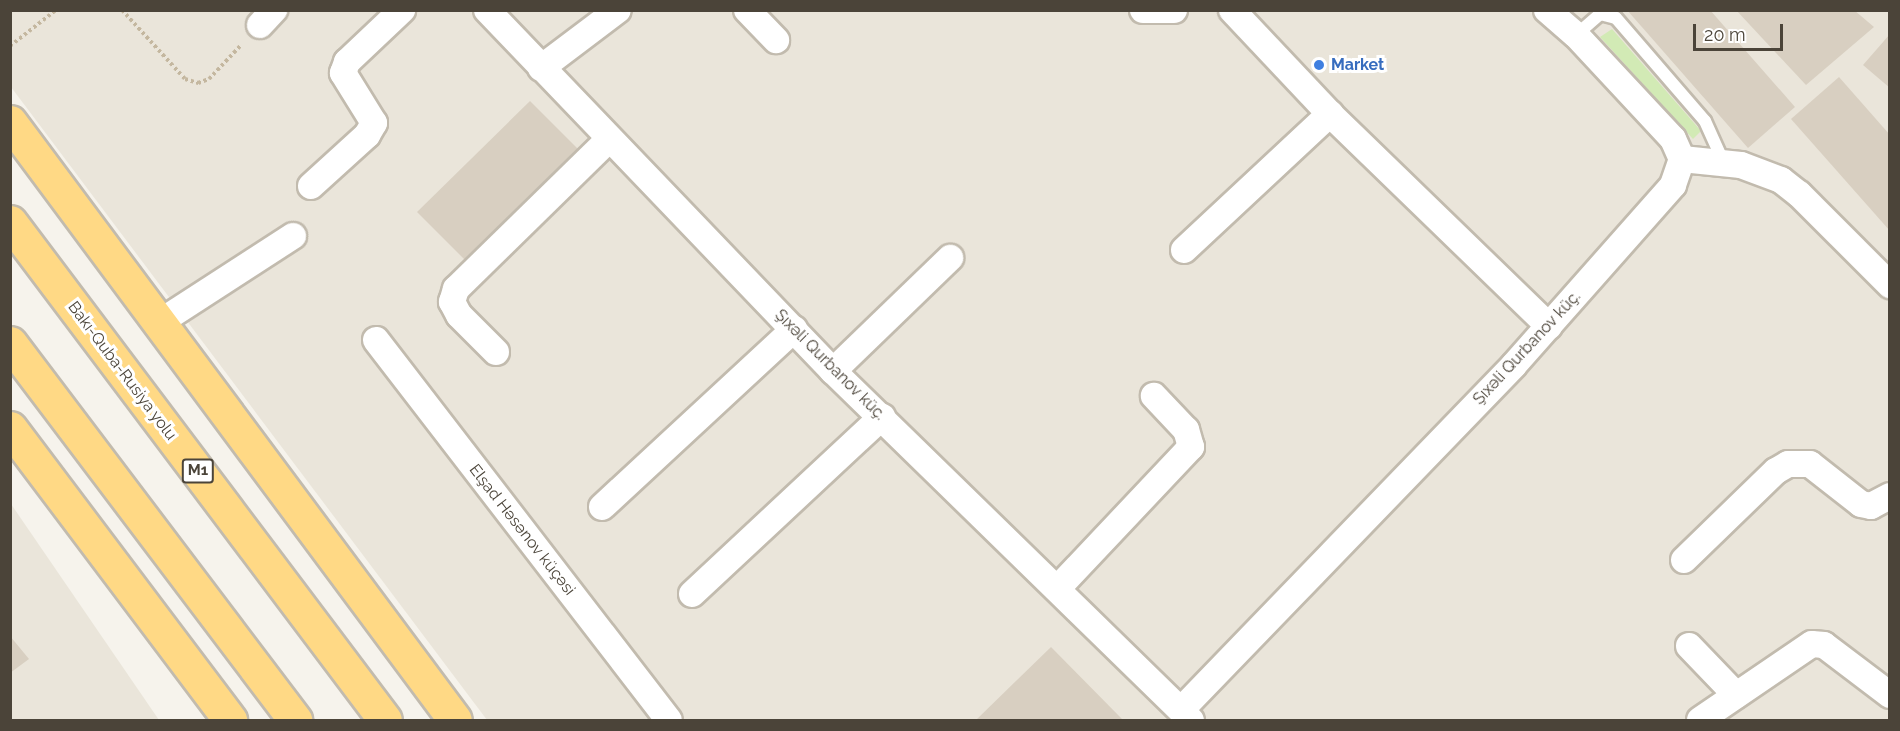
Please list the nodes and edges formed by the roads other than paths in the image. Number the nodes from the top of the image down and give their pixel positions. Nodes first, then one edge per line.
1 (402, 10) edge
2 (487, 10) edge
3 (618, 10) edge
4 (747, 10) edge
5 (1143, 10) edge
6 (1174, 10) edge
7 (1232, 10) edge
8 (1547, 10) edge
9 (1576, 35) junction
10 (776, 40) dead end
11 (541, 68) junction
12 (1330, 114) junction
13 (10, 122) edge
14 (609, 139) junction
15 (1682, 159) junction
16 (1723, 161) junction
17 (311, 186) dead end
18 (10, 222) edge
19 (293, 236) dead end
20 (1184, 250) dead end
21 (950, 258) dead end
22 (1890, 285) edge
23 (157, 324) junction
24 (1549, 326) junction
25 (794, 329) junction
26 (376, 340) dead end
27 (10, 343) edge
28 (496, 352) dead end
29 (833, 370) junction
30 (1154, 396) dead end
31 (882, 417) junction
32 (10, 428) edge
33 (1890, 496) edge
34 (602, 507) dead end
35 (1684, 560) dead end
36 (1058, 588) junction
37 (692, 594) dead end
38 (1689, 646) dead end
39 (1736, 695) junction
40 (1890, 695) edge
41 (1186, 715) edge
42 (230, 720) edge
43 (295, 720) edge
44 (385, 720) edge
45 (455, 720) edge
46 (669, 720) edge
47 (1700, 720) edge

1 - 17 street
2 - 11 street, Şıxəli Qurbanov küç.
3 - 11 street
4 - 10 street
5 - 6 street
7 - 12 street
8 - 9 street
9 - 15 street
9 - 16 lane
11 - 14 street, Şıxəli Qurbanov küç.
12 - 20 street
12 - 24 street
13 - 23 highway
14 - 25 street, Şıxəli Qurbanov küç.
14 - 28 street
15 - 16 street
15 - 24 street, Şıxəli Qurbanov küç.
16 - 22 street
18 - 44 highway, Bakı-Quba-Rusiya yolu / M1
19 - 23 street
21 - 29 street
23 - 45 highway
24 - 41 street, Şıxəli Qurbanov küç.
25 - 29 street, Şıxəli Qurbanov küç.
25 - 34 street
26 - 46 street, Elşad Həsənov küçəsi
27 - 43 highway
29 - 31 street, Şıxəli Qurbanov küç.
30 - 36 street
31 - 36 street, Şıxəli Qurbanov küç.
31 - 37 street
32 - 42 highway
33 - 35 street
36 - 41 street, Şıxəli Qurbanov küç.
38 - 39 street
39 - 40 street
39 - 47 street

